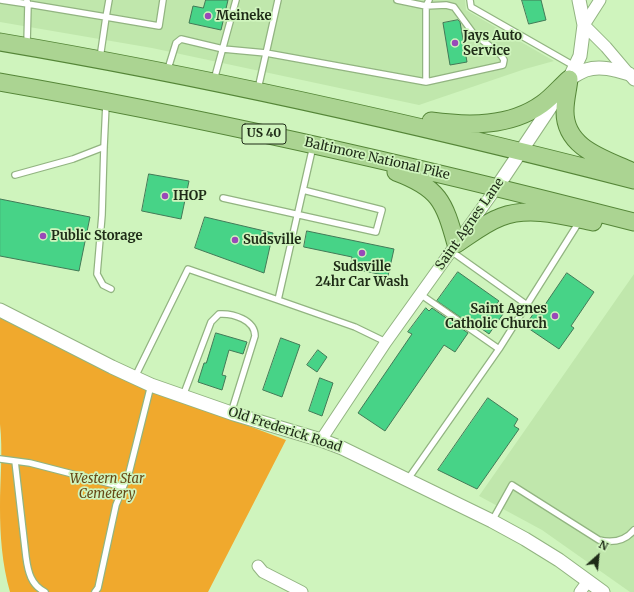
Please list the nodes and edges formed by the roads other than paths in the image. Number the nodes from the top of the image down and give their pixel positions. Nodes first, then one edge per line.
1 (1, 0) edge
2 (109, 0) edge
3 (163, 0) edge
4 (236, 0) edge
5 (278, 0) edge
6 (397, 0) edge
7 (429, 0) edge
8 (470, 0) edge
9 (578, 0) edge
10 (600, 0) edge
11 (27, 2) edge
12 (426, 6) junction
13 (106, 17) junction
14 (584, 25) junction
15 (0, 41) edge
16 (26, 47) junction
17 (223, 50) junction
18 (266, 54) junction
19 (100, 61) junction
20 (167, 73) junction
21 (572, 73) junction
22 (632, 77) edge
23 (0, 82) edge
24 (213, 82) junction
25 (426, 82) junction
26 (0, 87) edge
27 (29, 87) junction
28 (257, 92) junction
29 (106, 102) junction
30 (348, 110) junction
31 (313, 144) junction
32 (104, 147) junction
33 (338, 150) junction
34 (520, 151) junction
35 (634, 173) edge
36 (15, 175) dead end
37 (634, 180) edge
38 (497, 187) junction
39 (303, 190) junction
40 (223, 198) dead end
41 (297, 214) junction
42 (581, 220) junction
43 (634, 222) edge
44 (634, 231) edge
45 (453, 247) junction
46 (111, 289) dead end
47 (420, 294) junction
48 (278, 300) junction
49 (527, 305) junction
50 (0, 310) edge
51 (386, 342) junction
52 (499, 349) junction
53 (135, 377) junction
54 (151, 385) junction
55 (183, 396) junction
56 (231, 413) junction
57 (321, 440) junction
58 (0, 459) edge
59 (15, 461) junction
60 (408, 479) junction
61 (123, 488) junction
62 (492, 521) junction
63 (634, 530) edge
64 (258, 566) dead end
65 (588, 580) junction
66 (45, 592) edge
67 (95, 592) edge
68 (302, 592) edge
69 (580, 592) edge
70 (603, 592) edge

1 - 11 lane
2 - 13 lane
3 - 13 lane
4 - 17 lane
5 - 18 lane
6 - 12 lane
7 - 12 lane
8 - 21 lane
9 - 14 street
10 - 14 street, Saint Agnes Lane
11 - 13 lane
11 - 16 lane
12 - 25 lane
12 - 25 lane
13 - 19 lane
14 - 21 street, Saint Agnes Lane
14 - 22 street
15 - 16 main road
16 - 19 main road
17 - 18 lane
17 - 20 lane
17 - 24 lane
18 - 25 lane
18 - 28 lane
19 - 20 main road
20 - 24 main road
21 - 22 street
21 - 30 main road
21 - 34 street, Saint Agnes Lane
21 - 35 main road
23 - 27 main road, Baltimore National Pike / US 40
24 - 28 main road
26 - 27 main road
27 - 29 main road, Baltimore National Pike / US 40
28 - 30 main road
29 - 31 main road, Baltimore National Pike / US 40
29 - 32 lane
30 - 34 main road
31 - 33 main road, Baltimore National Pike / US 40
31 - 39 lane
32 - 36 lane
32 - 46 lane
33 - 38 main road, Baltimore National Pike / US 40
33 - 45 main road
34 - 37 main road
34 - 38 street, Saint Agnes Lane
38 - 43 main road, Baltimore National Pike / US 40
38 - 45 street, Saint Agnes Lane
39 - 41 lane
39 - 41 lane
40 - 41 lane
41 - 48 lane
42 - 44 main road
42 - 45 main road
42 - 49 lane
45 - 47 street, Saint Agnes Lane
45 - 49 lane
47 - 51 street, Saint Agnes Lane
47 - 52 lane
48 - 51 lane
48 - 53 lane
49 - 52 lane
50 - 53 street, Old Frederick Road
51 - 57 street, Saint Agnes Lane
52 - 60 lane
53 - 54 street, Old Frederick Road
54 - 55 street, Old Frederick Road
54 - 61 lane
55 - 56 street, Old Frederick Road
55 - 56 lane
56 - 57 street, Old Frederick Road
57 - 60 street, Old Frederick Road
58 - 59 lane
59 - 61 lane
59 - 66 lane
60 - 62 street, Old Frederick Road
61 - 67 lane
62 - 63 lane
62 - 65 street, Old Frederick Road
64 - 68 street
65 - 69 street
65 - 70 street, Old Frederick Road

